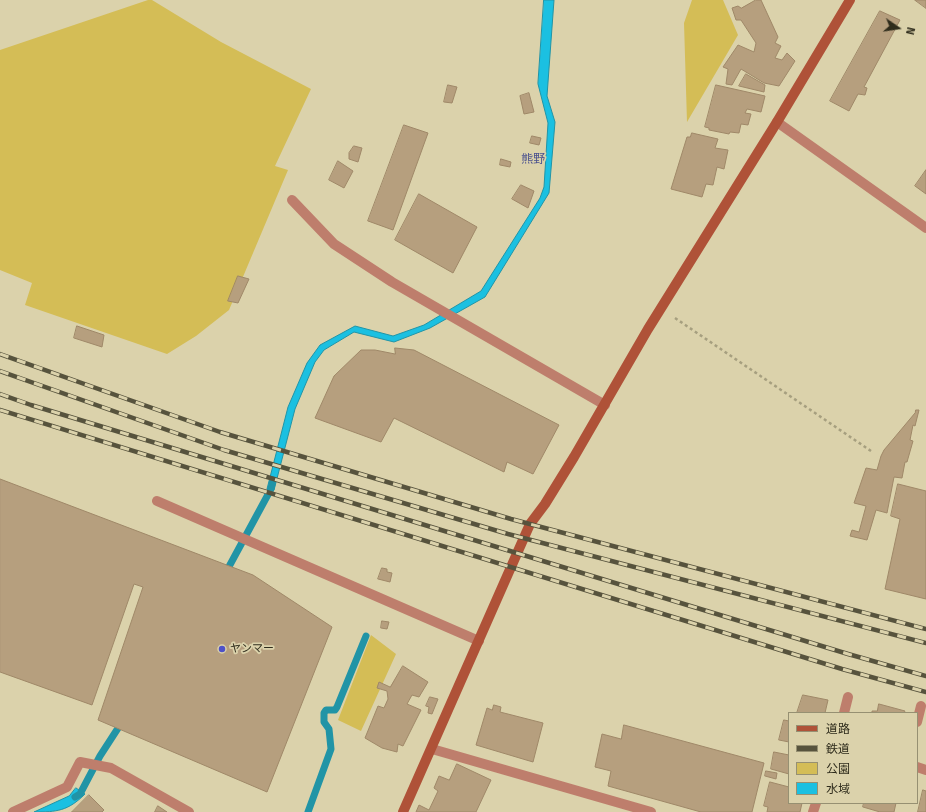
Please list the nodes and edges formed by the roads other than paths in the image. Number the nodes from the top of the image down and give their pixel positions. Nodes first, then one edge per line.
1 (850, 0) edge
2 (778, 122) junction
3 (292, 200) dead end
4 (926, 228) edge
5 (605, 405) junction
6 (157, 501) dead end
7 (479, 641) junction
8 (848, 697) dead end
9 (921, 706) dead end
10 (844, 712) edge
11 (918, 718) edge
12 (432, 749) junction
13 (13, 812) edge
14 (189, 812) edge
15 (403, 812) edge
16 (651, 812) edge

1 - 2 street
2 - 4 street
2 - 5 street
3 - 5 street
5 - 7 street
6 - 7 street
7 - 12 street
8 - 10 street
9 - 11 street
12 - 15 street
12 - 16 street
13 - 14 street

